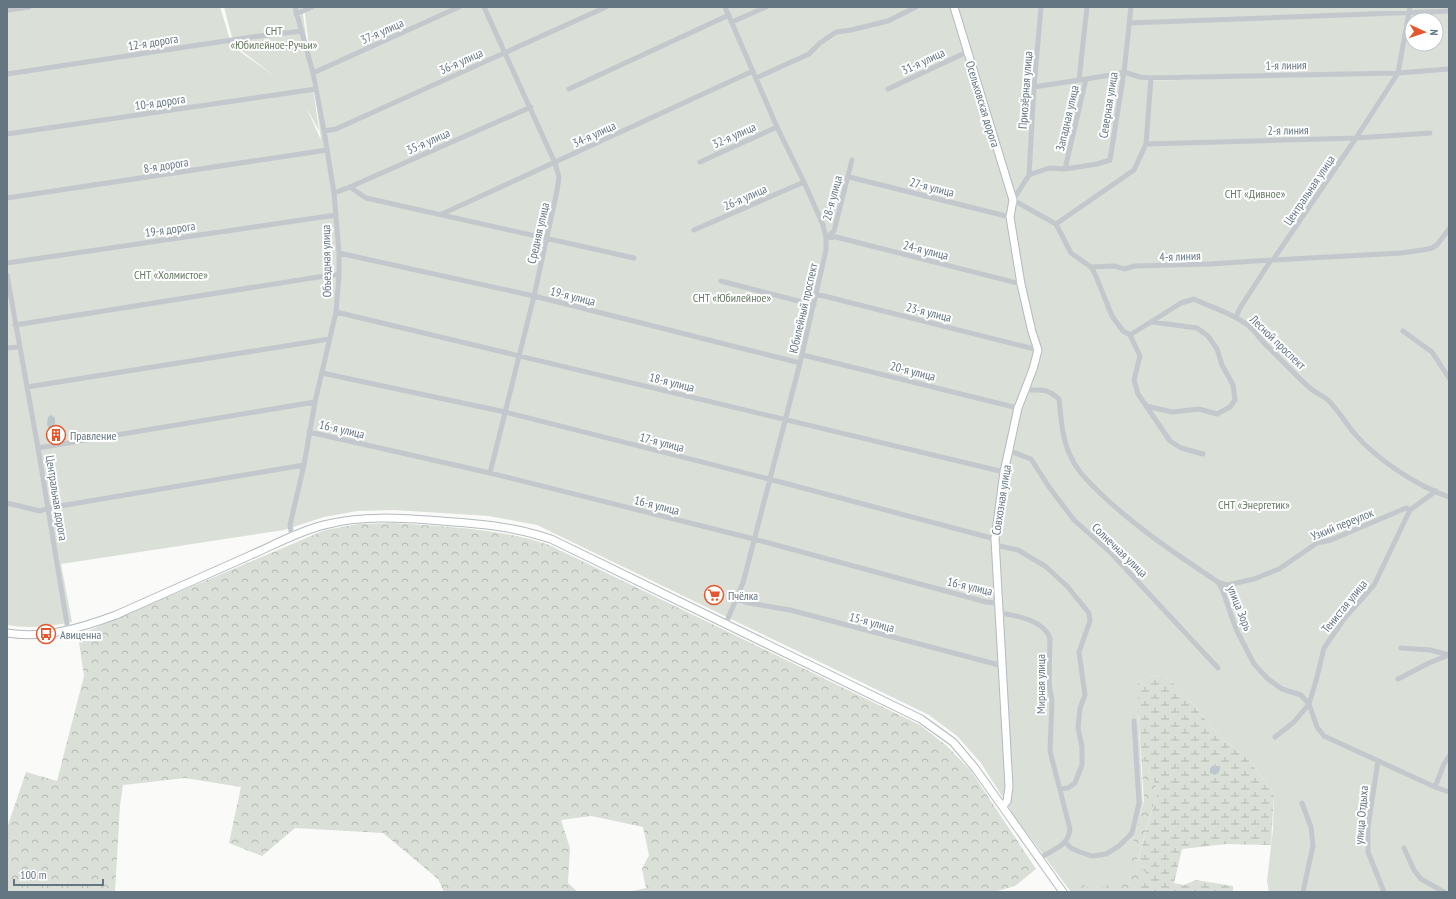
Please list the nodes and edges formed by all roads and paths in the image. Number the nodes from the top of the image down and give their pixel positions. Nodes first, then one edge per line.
1 (29, 7) edge
2 (295, 7) edge
3 (312, 7) edge
4 (459, 7) edge
5 (484, 7) edge
6 (606, 7) edge
7 (725, 7) edge
8 (766, 7) edge
9 (916, 7) edge
10 (954, 7) edge
11 (1042, 7) edge
12 (1087, 7) edge
13 (1131, 7) edge
14 (7, 10) edge
15 (1410, 10) edge
16 (1449, 10) edge
17 (296, 14) junction
18 (729, 15) junction
19 (732, 22) junction
20 (1129, 23) junction
21 (302, 31) junction
22 (505, 52) junction
23 (967, 52) junction
24 (1449, 69) edge
25 (753, 71) junction
26 (1124, 72) junction
27 (313, 73) junction
28 (1398, 73) junction
29 (7, 74) edge
30 (756, 78) junction
31 (1151, 78) junction
32 (1086, 79) junction
33 (1079, 80) junction
34 (1034, 87) junction
35 (316, 89) junction
36 (569, 89) dead end
37 (888, 89) dead end
38 (531, 107) junction
39 (777, 127) junction
40 (324, 131) junction
41 (1430, 133) dead end
42 (7, 134) edge
43 (1356, 138) junction
44 (1146, 144) junction
45 (327, 150) junction
46 (852, 160) dead end
47 (700, 162) dead end
48 (555, 163) junction
49 (1065, 169) junction
50 (1030, 176) junction
51 (849, 177) junction
52 (804, 182) junction
53 (350, 187) junction
54 (334, 192) junction
55 (7, 198) edge
56 (1013, 200) junction
57 (442, 214) junction
58 (336, 215) junction
59 (1010, 217) junction
60 (1056, 224) junction
61 (1449, 229) edge
62 (694, 230) dead end
63 (547, 238) junction
64 (826, 238) junction
65 (339, 253) junction
66 (634, 258) dead end
67 (1272, 260) junction
68 (7, 263) edge
69 (1091, 267) junction
70 (7, 275) edge
71 (339, 275) junction
72 (721, 281) dead end
73 (8, 284) edge
74 (1021, 284) junction
75 (816, 294) junction
76 (534, 296) junction
77 (814, 305) junction
78 (336, 312) junction
79 (1236, 317) junction
80 (1152, 322) junction
81 (15, 325) junction
82 (1403, 331) dead end
83 (1130, 335) junction
84 (329, 339) junction
85 (19, 346) junction
86 (7, 348) edge
87 (1038, 350) junction
88 (519, 355) junction
89 (802, 355) junction
90 (800, 363) junction
91 (322, 373) junction
92 (1449, 378) edge
93 (27, 387) junction
94 (1026, 390) junction
95 (315, 402) junction
96 (1146, 406) junction
97 (1018, 408) junction
98 (505, 412) junction
99 (785, 420) junction
100 (309, 432) junction
101 (38, 448) junction
102 (1010, 451) junction
103 (1203, 454) dead end
104 (304, 465) junction
105 (1004, 472) junction
106 (490, 473) junction
107 (769, 479) junction
108 (1436, 492) junction
109 (1449, 497) edge
110 (7, 503) edge
111 (48, 508) junction
112 (1410, 510) junction
113 (292, 537) junction
114 (754, 539) junction
115 (995, 542) junction
116 (1218, 582) junction
117 (736, 599) junction
118 (998, 603) junction
119 (998, 613) junction
120 (726, 623) junction
121 (68, 630) junction
122 (7, 634) edge
123 (1401, 648) dead end
124 (1449, 655) edge
125 (1003, 666) junction
126 (1218, 668) dead end
127 (1398, 679) dead end
128 (1309, 704) junction
129 (1134, 721) dead end
130 (1275, 737) dead end
131 (1449, 756) edge
132 (1378, 761) junction
133 (1435, 787) junction
134 (1060, 789) junction
135 (1449, 792) edge
136 (1302, 803) dead end
137 (1002, 806) junction
138 (1066, 843) junction
139 (1404, 848) dead end
140 (1040, 858) junction
141 (1063, 892) edge
142 (1303, 892) edge
143 (1384, 892) edge
144 (1444, 892) edge

1 - 14 street
2 - 17 street, Объездная улица
3 - 17 street
4 - 27 street, 37-я улица
5 - 22 street, Средняя улица
6 - 22 street, 36-я улица
7 - 18 street, Юбилейный проспект
8 - 19 street
9 - 30 street
10 - 23 main road, Осельковская дорога
11 - 34 street, Приозёрная улица
12 - 33 street, Западная улица
13 - 20 street, Северная улица
15 - 16 street
15 - 20 street
15 - 28 street
17 - 21 street, Объездная улица
18 - 19 street, Юбилейный проспект
18 - 36 street
19 - 25 street, Юбилейный проспект
20 - 26 street, Северная улица
21 - 27 street, Объездная улица
21 - 29 street, 12-я дорога
22 - 38 street, Средняя улица
22 - 40 street, 36-я улица
23 - 37 street, 31-я улица
23 - 56 main road, Осельковская дорога
24 - 28 street, 1-я линия
25 - 30 street, Юбилейный проспект
25 - 48 street, 34-я улица
26 - 31 street, 1-я линия
26 - 32 street
26 - 49 street, Северная улица
27 - 35 street, Объездная улица
28 - 31 street, 1-я линия
28 - 43 street, Центральная улица
30 - 39 street, Юбилейный проспект
31 - 44 street
32 - 33 street, Западная улица
32 - 49 street, Западная улица
33 - 34 street
34 - 50 street, Приозёрная улица
35 - 40 street, Объездная улица
35 - 42 street, 10-я дорога
38 - 48 street, Средняя улица
38 - 53 street, 35-я улица
39 - 47 street, 32-я улица
39 - 52 street, Юбилейный проспект
40 - 45 street, Объездная улица
41 - 43 street, 2-я линия
43 - 44 street, 2-я линия
43 - 67 street, Центральная улица
44 - 60 street
45 - 54 street, Объездная улица
45 - 55 street, 8-я дорога
46 - 51 street, 28-я улица
48 - 57 street, 34-я улица
48 - 63 street, Средняя улица
49 - 50 street
50 - 56 street
51 - 59 street, 27-я улица
51 - 64 street, 28-я улица
52 - 62 street, 26-я улица
52 - 64 street, Юбилейный проспект
53 - 54 street, 35-я улица
53 - 57 street
54 - 58 street, Объездная улица
56 - 59 main road
56 - 60 street
57 - 63 street
58 - 65 street, Объездная улица
58 - 68 street, 19-я дорога
59 - 74 main road
60 - 69 street
61 - 67 street, 4-я линия
63 - 66 street
63 - 76 street, Средняя улица
64 - 74 street, 24-я улица
64 - 75 street, Юбилейный проспект
65 - 71 street, Объездная улица
65 - 76 street, 19-я улица
67 - 69 street, 4-я линия
67 - 79 street, Центральная улица
69 - 83 street
70 - 73 street, Центральная дорога
71 - 78 street, Объездная улица
71 - 81 street
72 - 77 street
73 - 81 street, Центральная дорога
74 - 87 main road
75 - 77 street, Юбилейный проспект
75 - 87 street, 23-я улица
76 - 88 street, Средняя улица
76 - 90 street, 19-я улица
77 - 89 street, Юбилейный проспект
78 - 84 street, Объездная улица
78 - 88 street, 18-я улица
79 - 80 street, Лесной проспект
79 - 108 street, Лесной проспект
80 - 83 street, Лесной проспект
80 - 96 street
81 - 85 street, Центральная дорога
82 - 92 street
83 - 96 street
84 - 91 street, Объездная улица
84 - 93 street
85 - 86 street
85 - 93 street, Центральная дорога
87 - 94 main road, Совхозная улица
88 - 98 street, Средняя улица
88 - 99 street, 18-я улица
89 - 90 street, Юбилейный проспект
89 - 97 street, 20-я улица
90 - 99 street, Юбилейный проспект
91 - 95 street, Объездная улица
91 - 98 street, 17-я улица
93 - 101 street, Центральная дорога
94 - 97 main road, Совхозная улица
94 - 116 street, улица Зорь
95 - 100 street, Объездная улица
95 - 101 street
96 - 103 street
97 - 102 main road, Совхозная улица
98 - 106 street, Средняя улица
98 - 107 street, 17-я улица
99 - 105 street, 18-я улица
99 - 107 street, Юбилейный проспект
100 - 104 street, Объездная улица
100 - 106 street, 16-я улица
101 - 111 street, Центральная дорога
102 - 105 main road, Совхозная улица
102 - 126 street, Солнечная улица
104 - 111 street
104 - 113 street, Объездная улица
105 - 115 main road, Совхозная улица
106 - 114 street, 16-я улица
107 - 114 street, Юбилейный проспект
107 - 115 street, 17-я улица
108 - 109 street, Лесной проспект
108 - 112 street, Тенистая улица
110 - 111 street
111 - 121 street, Центральная дорога
112 - 116 street, Узкий переулок
112 - 128 street, Тенистая улица
113 - 120 main road
113 - 121 main road
114 - 117 street, Юбилейный проспект
114 - 118 street, 16-я улица
115 - 118 main road, Совхозная улица
115 - 134 street, 17-я улица
116 - 128 street, улица Зорь
117 - 120 street, Юбилейный проспект
117 - 125 street, 15-я улица
118 - 119 main road, Совхозная улица
119 - 125 main road, Совхозная улица
119 - 134 street, Мирная улица
120 - 137 main road
121 - 122 main road
123 - 124 street
124 - 127 street
125 - 137 main road, Совхозная улица
128 - 130 street, Тенистая улица
128 - 132 street
129 - 138 street
131 - 133 street
132 - 133 street
132 - 143 street, улица Отдыха
133 - 135 street
134 - 138 street
136 - 142 street
137 - 140 main road
138 - 140 street
139 - 144 street
140 - 141 main road

